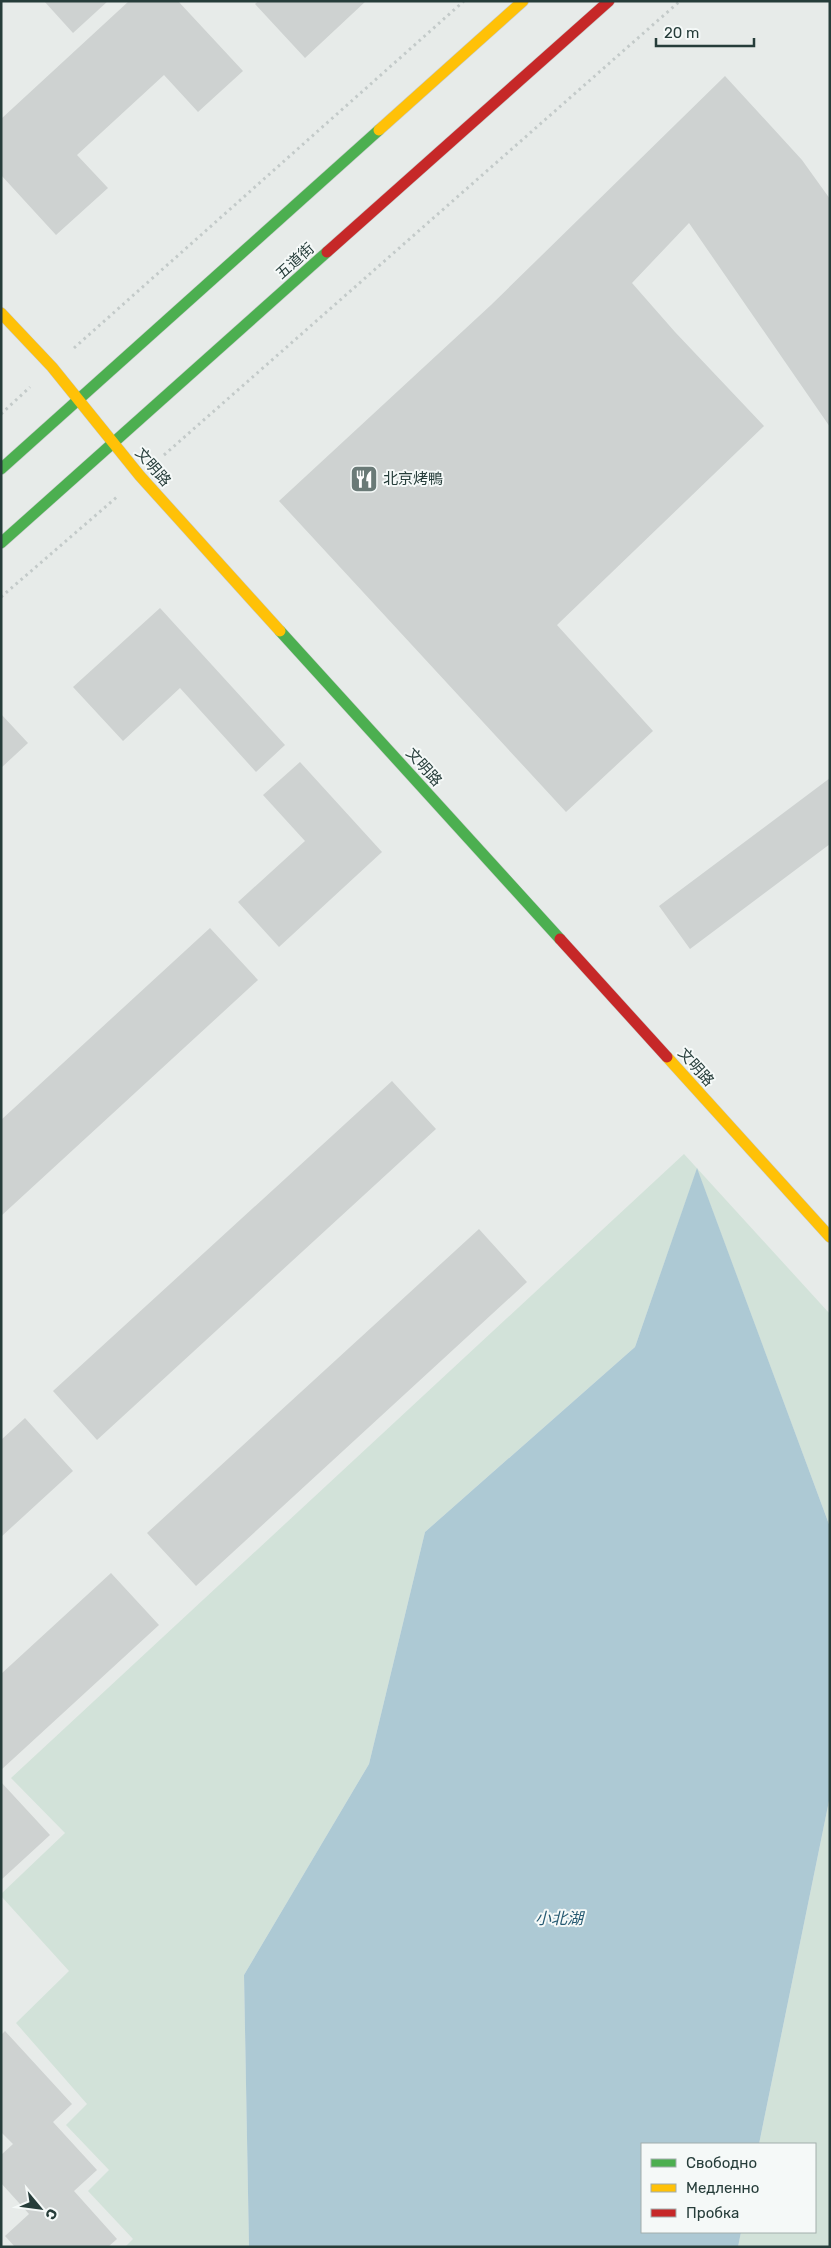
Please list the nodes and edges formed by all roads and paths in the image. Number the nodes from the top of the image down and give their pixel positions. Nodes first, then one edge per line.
1 (464, 1) edge
2 (523, 1) edge
3 (609, 1) edge
4 (680, 1) edge
5 (1, 313) edge
6 (52, 368) junction
7 (77, 400) junction
8 (1, 414) edge
9 (112, 443) junction
10 (1, 470) edge
11 (140, 476) junction
12 (1, 543) edge
13 (1, 597) edge
14 (830, 1237) edge

1 - 6 path
2 - 7 main road
3 - 9 main road, 五道街
4 - 11 path
5 - 6 main road, 文明路
6 - 7 main road, 文明路
6 - 8 path
7 - 9 main road, 文明路
7 - 10 main road
9 - 11 main road, 文明路
9 - 12 main road, 五道街
11 - 13 path
11 - 14 main road, 文明路

